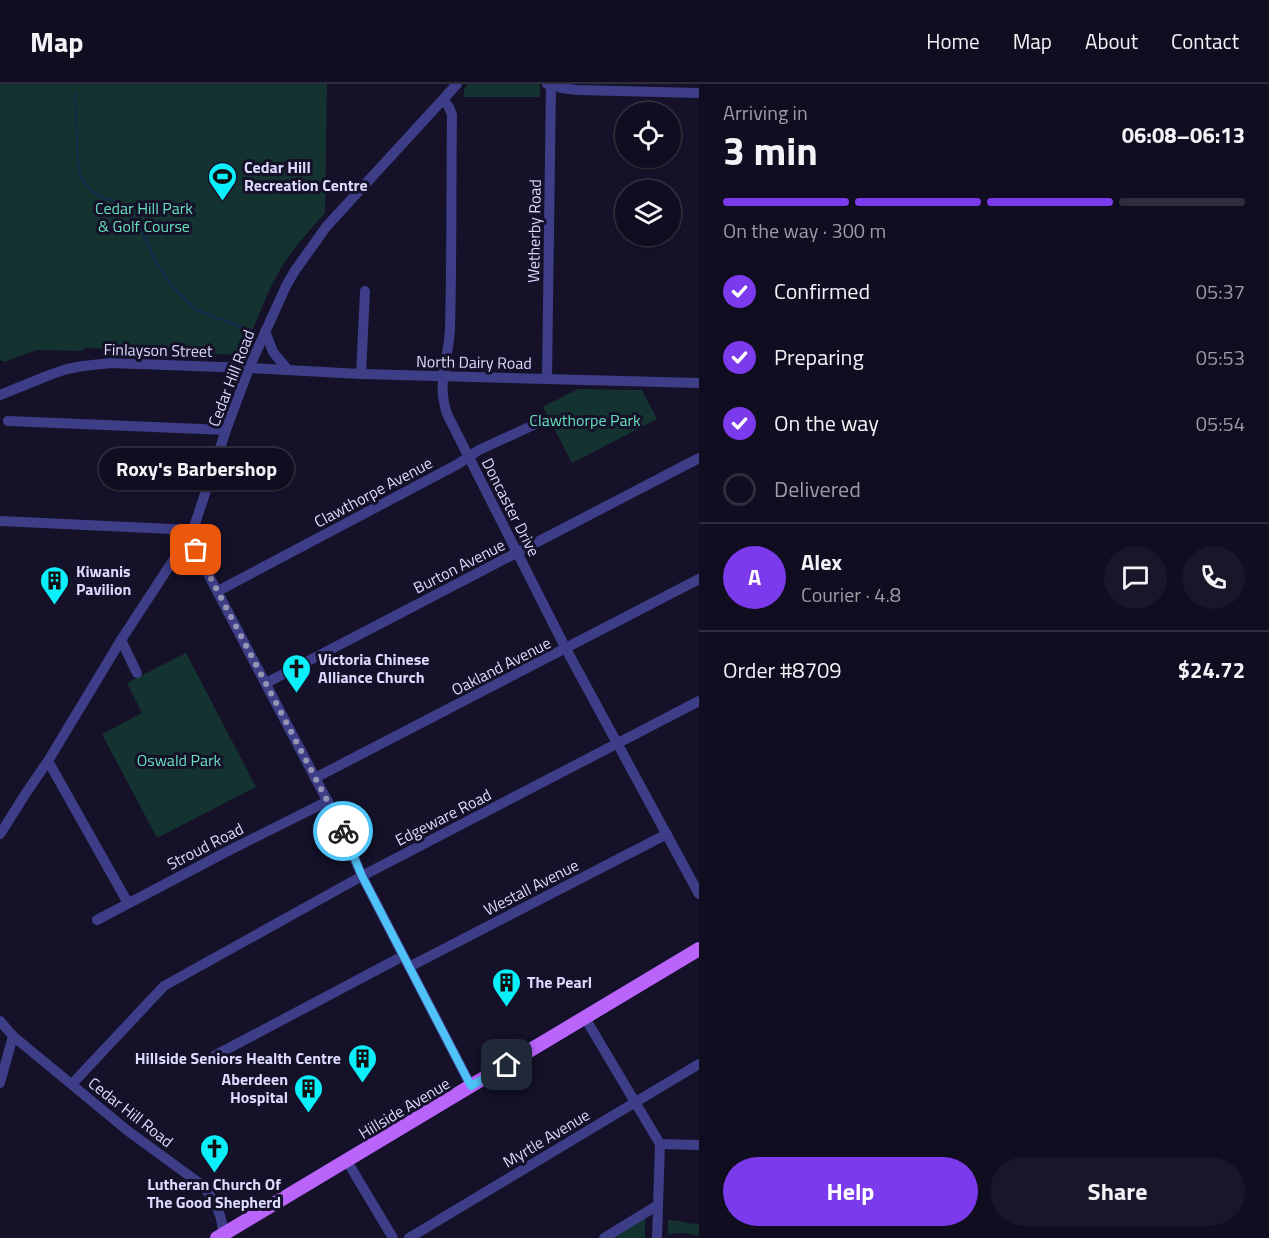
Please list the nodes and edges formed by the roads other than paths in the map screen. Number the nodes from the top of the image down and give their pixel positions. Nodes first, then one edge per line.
1 (457, 84) edge
2 (550, 84) edge
3 (699, 93) edge
4 (443, 100) junction
5 (365, 291) dead end
6 (265, 331) junction
7 (249, 368) junction
8 (288, 370) junction
9 (361, 374) junction
10 (443, 376) junction
11 (547, 379) junction
12 (699, 382) edge
13 (0, 395) edge
14 (8, 421) dead end
15 (542, 421) dead end
16 (226, 430) junction
17 (469, 456) junction
18 (699, 458) edge
19 (0, 521) edge
20 (191, 533) junction
21 (518, 552) junction
22 (699, 579) edge
23 (218, 591) junction
24 (121, 640) junction
25 (566, 649) junction
26 (137, 673) dead end
27 (266, 683) junction
28 (699, 701) edge
29 (618, 743) junction
30 (48, 761) junction
31 (315, 778) junction
32 (328, 801) junction
33 (0, 834) edge
34 (667, 834) junction
35 (362, 876) junction
36 (699, 894) edge
37 (128, 903) junction
38 (97, 920) dead end
39 (699, 949) edge
40 (403, 956) junction
41 (409, 967) junction
42 (585, 1018) junction
43 (0, 1022) edge
44 (13, 1036) junction
45 (214, 1056) dead end
46 (699, 1064) edge
47 (0, 1083) edge
48 (72, 1084) junction
49 (471, 1086) junction
50 (635, 1102) junction
51 (660, 1144) junction
52 (699, 1145) edge
53 (347, 1161) junction
54 (658, 1205) junction
55 (221, 1237) edge
56 (393, 1238) edge
57 (408, 1238) edge
58 (604, 1238) edge
59 (657, 1238) edge

1 - 4 street, Cedar Hill Road
2 - 3 street
2 - 11 street, Wetherby Road
4 - 6 street, Cedar Hill Road
4 - 10 street, Doncaster Drive
5 - 9 street
6 - 7 street, Cedar Hill Road
6 - 8 street
7 - 8 street, North Dairy Road
7 - 13 street, Finlayson Street
7 - 16 street, Cedar Hill Road
8 - 9 street, North Dairy Road
9 - 10 street, North Dairy Road
10 - 11 street, North Dairy Road
10 - 17 street, Doncaster Drive
11 - 12 street, North Dairy Road
14 - 16 street
15 - 17 street, Clawthorpe Avenue
16 - 20 street, Cedar Hill Road
17 - 21 street, Doncaster Drive
17 - 23 street, Clawthorpe Avenue
18 - 21 street, Burton Avenue
19 - 20 street
20 - 23 street
20 - 24 street, Cedar Hill Road
21 - 25 street, Doncaster Drive
21 - 27 street, Burton Avenue
22 - 25 street, Oakland Avenue
23 - 27 street
24 - 26 street
24 - 30 street, Cedar Hill Road
25 - 29 street, Doncaster Drive
25 - 31 street, Oakland Avenue
27 - 31 street
28 - 29 street, Edgeware Road
29 - 34 street, Doncaster Drive
29 - 35 street, Edgeware Road
30 - 33 street, Cedar Hill Road
30 - 37 street
31 - 32 street
32 - 35 street
32 - 37 street, Stroud Road
34 - 36 street, Doncaster Drive
34 - 41 street, Westall Avenue
35 - 40 street
35 - 48 street, Edgeware Road
37 - 38 street, Stroud Road
39 - 42 main road, Hillside Avenue
40 - 41 street
40 - 45 street
41 - 49 street
42 - 49 main road, Hillside Avenue
42 - 50 street
43 - 44 street, Cedar Hill Road
44 - 47 street
44 - 48 street, Cedar Hill Road
46 - 50 street, Myrtle Avenue
48 - 55 street, Cedar Hill Road
49 - 53 main road, Hillside Avenue
50 - 51 street
50 - 57 street, Myrtle Avenue
51 - 52 street
51 - 54 street
53 - 55 main road, Hillside Avenue
53 - 56 street
54 - 58 street
54 - 59 street

